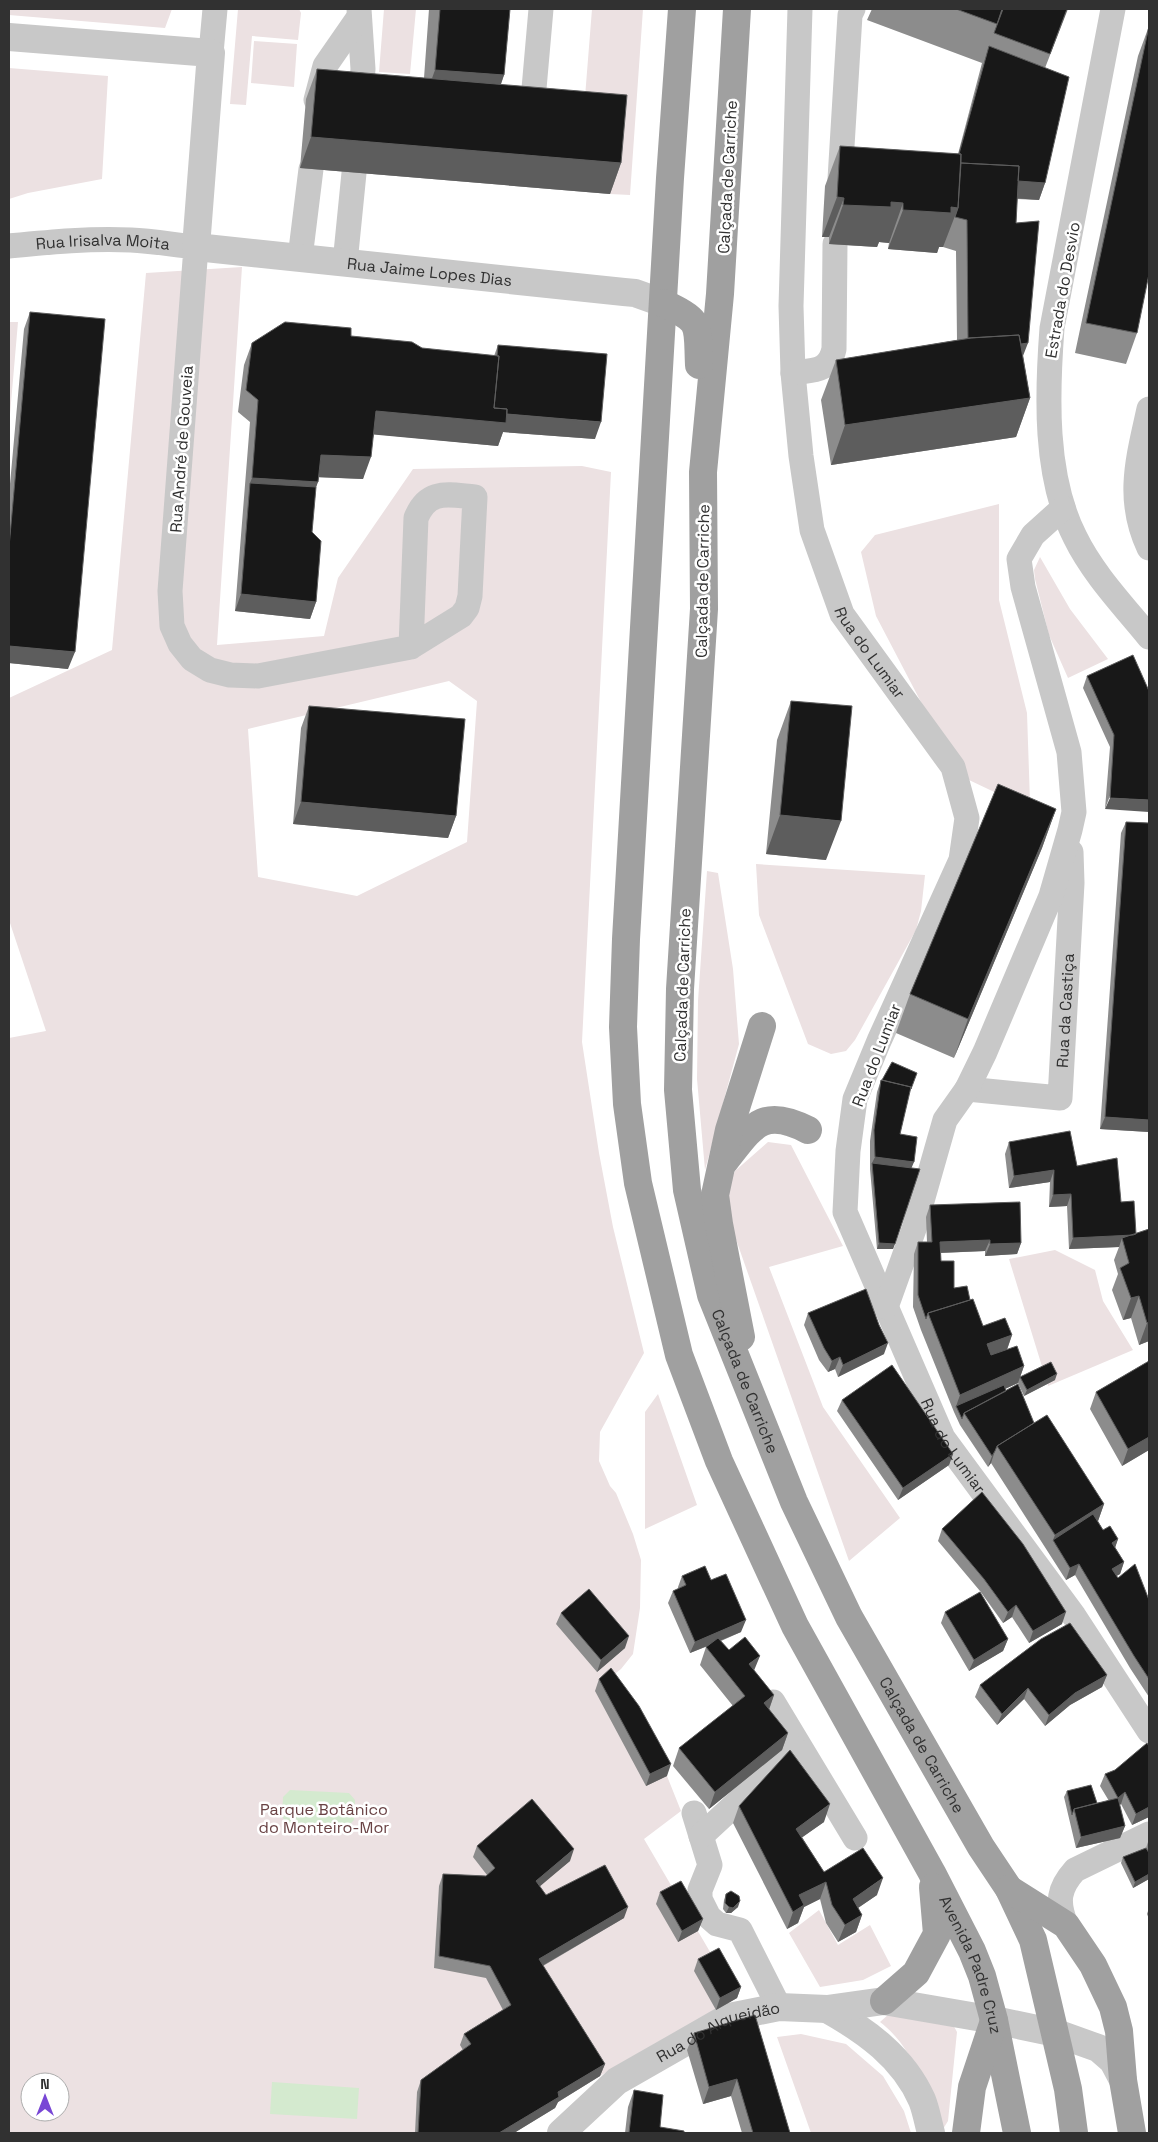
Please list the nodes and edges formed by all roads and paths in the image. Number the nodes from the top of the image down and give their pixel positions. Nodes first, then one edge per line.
1 (215, 9) edge
2 (541, 9) edge
3 (682, 9) edge
4 (737, 9) edge
5 (800, 9) edge
6 (853, 9) edge
7 (1113, 9) edge
8 (359, 13) edge
9 (9, 37) edge
10 (212, 53) junction
11 (316, 100) edge
12 (533, 100) edge
13 (360, 104) edge
14 (311, 169) edge
15 (354, 173) edge
16 (839, 186) edge
17 (835, 244) edge
18 (9, 246) edge
19 (196, 247) junction
20 (300, 258) junction
21 (345, 263) junction
22 (663, 303) junction
23 (793, 373) junction
24 (1149, 409) edge
25 (703, 472) junction
26 (1063, 508) junction
27 (1149, 548) edge
28 (1149, 637) edge
29 (411, 647) junction
30 (1070, 830) junction
31 (762, 1026) dead end
32 (967, 1088) junction
33 (808, 1130) dead end
34 (719, 1168) junction
35 (886, 1307) junction
36 (753, 1397) junction
37 (773, 1702) edge
38 (1149, 1731) edge
39 (799, 1745) junction
40 (1149, 1834) edge
41 (855, 1838) dead end
42 (932, 1873) junction
43 (1009, 1889) junction
44 (1066, 1925) junction
45 (884, 2001) junction
46 (779, 2007) junction
47 (827, 2009) junction
48 (994, 2020) junction
49 (1056, 2033) junction
50 (1123, 2080) junction
51 (560, 2133) edge
52 (931, 2133) edge
53 (966, 2133) edge
54 (1017, 2133) edge
55 (1074, 2133) edge
56 (1132, 2133) edge

1 - 10 street, Rua André de Gouveia
2 - 12 street
3 - 22 highway
4 - 25 highway, Calçada de Carriche
5 - 23 street
6 - 16 street
7 - 26 street, Estrada do Desvio
8 - 11 street
8 - 13 street
9 - 10 street
10 - 19 street, Rua André de Gouveia
14 - 20 street
15 - 21 street
17 - 23 street
18 - 19 street, Rua Irisalva Moita
19 - 20 street, Rua Jaime Lopes Dias
19 - 29 street, Rua André de Gouveia
20 - 21 street, Rua Jaime Lopes Dias
21 - 22 street, Rua Jaime Lopes Dias
22 - 25 highway
22 - 42 highway, Avenida Padre Cruz
23 - 35 street, Rua do Lumiar
24 - 27 street
25 - 36 highway, Calçada de Carriche
26 - 28 street, Estrada do Desvio
26 - 30 street, Rua da Castiça
29 - 29 street, Rua André de Gouveia
30 - 32 street, Rua da Castiça
30 - 32 street, Rua da Castiça
31 - 34 highway
32 - 35 street, Rua da Castiça
33 - 34 highway
34 - 36 highway
35 - 38 street, Rua do Lumiar
36 - 43 highway, Calçada de Carriche
37 - 39 street
39 - 41 street
39 - 46 street
40 - 44 street
42 - 45 highway
42 - 48 highway, Avenida Padre Cruz
43 - 44 highway
43 - 49 highway
44 - 50 highway
45 - 47 street, Rua do Alqueidão
45 - 48 street, Rua do Alqueidão
46 - 47 street, Rua do Alqueidão
46 - 51 street, Rua do Alqueidão
47 - 52 street
48 - 49 street, Rua do Alqueidão
48 - 53 highway
48 - 54 highway, Avenida Padre Cruz
49 - 50 street, Rua do Alqueidão
49 - 55 highway
50 - 56 highway

